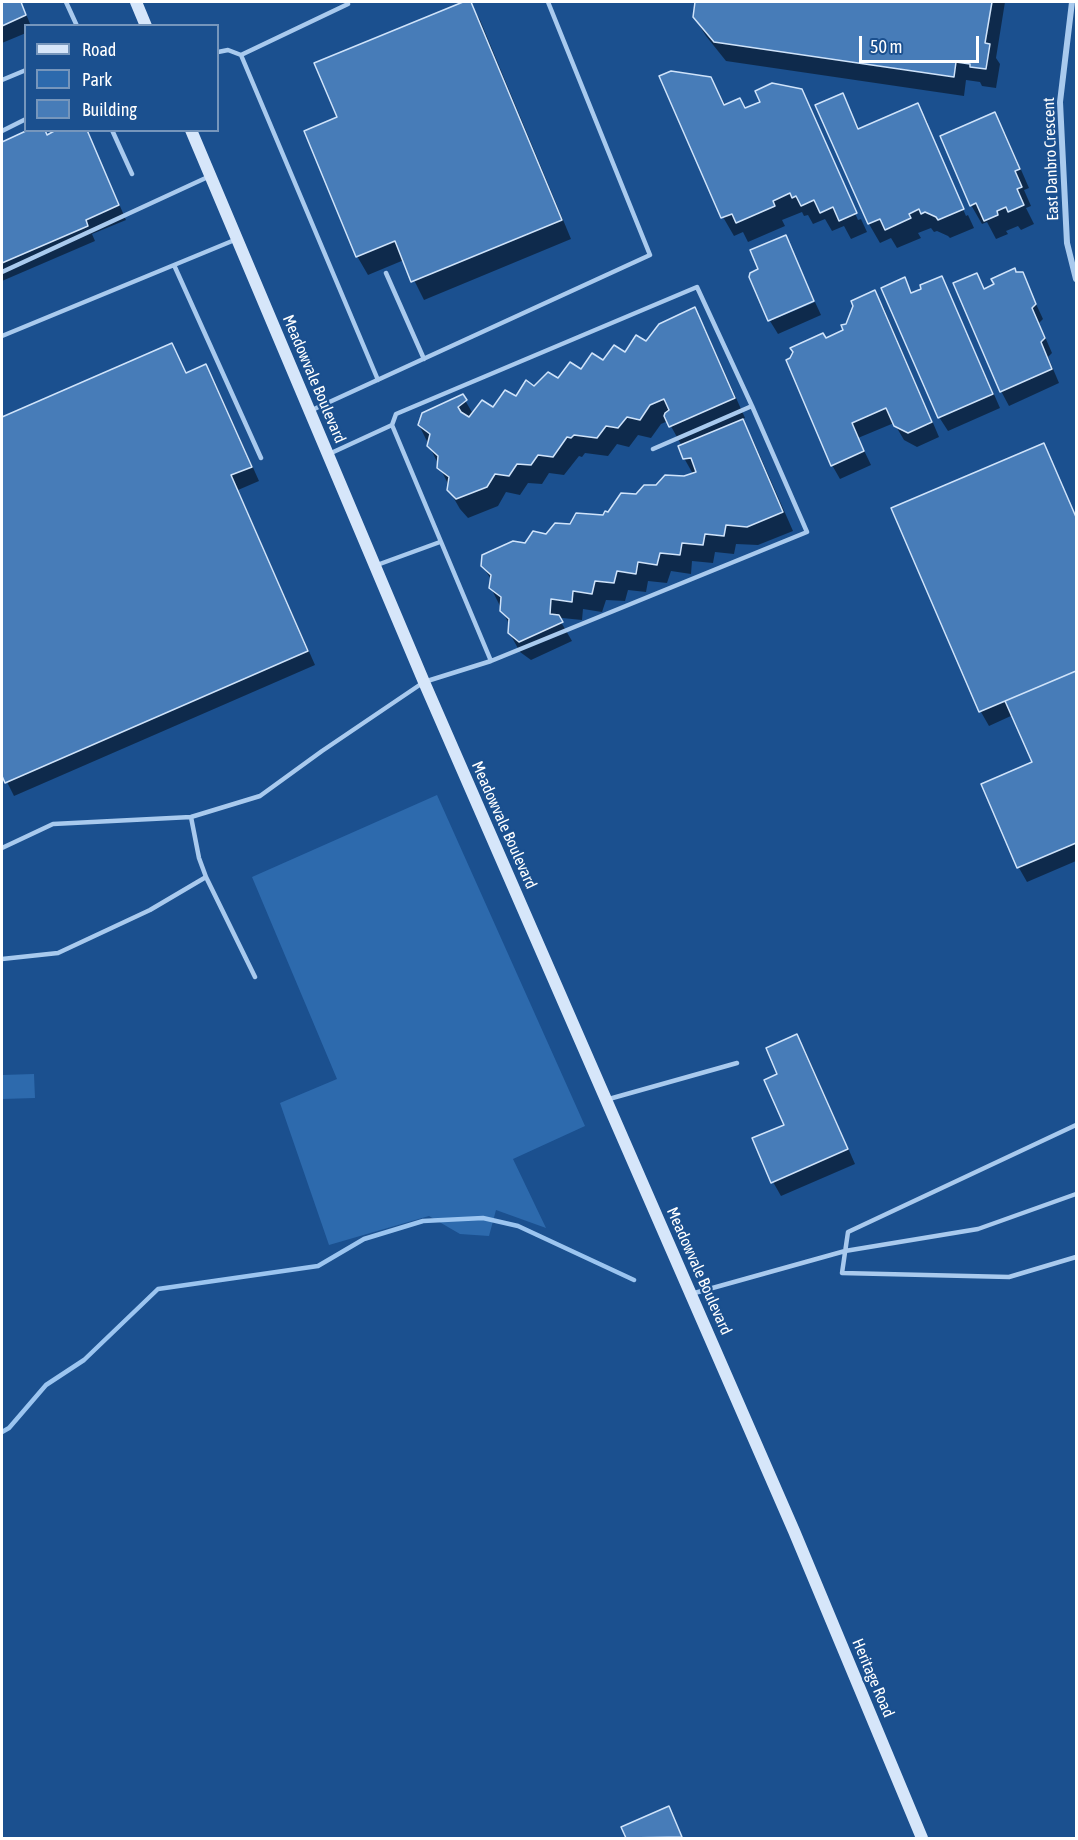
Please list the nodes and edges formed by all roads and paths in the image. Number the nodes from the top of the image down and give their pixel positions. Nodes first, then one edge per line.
1 (66, 2) edge
2 (136, 2) edge
3 (548, 2) edge
4 (1072, 2) edge
5 (348, 4) dead end
6 (76, 24) edge
7 (145, 24) edge
8 (219, 52) edge
9 (241, 55) junction
10 (24, 71) edge
11 (2, 80) edge
12 (24, 120) edge
13 (2, 131) edge
14 (113, 132) edge
15 (192, 132) edge
16 (132, 174) dead end
17 (210, 177) junction
18 (237, 239) junction
19 (174, 264) junction
20 (2, 272) edge
21 (386, 273) dead end
22 (1077, 279) edge
23 (2, 336) edge
24 (424, 358) junction
25 (378, 380) junction
26 (752, 406) junction
27 (309, 411) junction
28 (392, 425) junction
29 (653, 450) dead end
30 (328, 455) junction
31 (261, 458) dead end
32 (440, 542) junction
33 (375, 566) junction
34 (491, 661) junction
35 (424, 682) junction
36 (191, 817) junction
37 (2, 848) edge
38 (206, 878) junction
39 (2, 959) edge
40 (255, 977) dead end
41 (737, 1063) dead end
42 (606, 1100) junction
43 (1077, 1125) edge
44 (1077, 1194) edge
45 (845, 1251) junction
46 (1077, 1257) edge
47 (691, 1294) junction
48 (794, 1531) joint
49 (922, 1839) edge

1 - 6 lane
2 - 7 main road
3 - 24 lane
4 - 22 street, East Danbro Crescent
5 - 9 lane
8 - 9 lane
9 - 25 lane
10 - 11 lane
12 - 13 lane
14 - 16 lane
15 - 17 main road, Meadowvale Boulevard
17 - 18 main road, Meadowvale Boulevard
17 - 20 lane
18 - 19 lane
18 - 27 main road, Meadowvale Boulevard
19 - 23 lane
19 - 31 lane
21 - 24 lane
24 - 25 lane
25 - 27 lane
26 - 28 lane
26 - 29 lane
26 - 34 lane
27 - 30 main road, Meadowvale Boulevard
28 - 30 lane
28 - 32 lane
30 - 33 main road, Meadowvale Boulevard
32 - 33 lane
32 - 34 lane
33 - 35 main road, Meadowvale Boulevard
34 - 35 lane
35 - 36 lane
35 - 42 main road, Meadowvale Boulevard
36 - 37 lane
36 - 38 lane
38 - 39 lane
38 - 40 lane
41 - 42 lane
42 - 47 main road, Meadowvale Boulevard
43 - 45 lane
44 - 45 lane
45 - 46 lane
45 - 47 lane
47 - 48 main road, Meadowvale Boulevard
48 - 49 main road, Heritage Road

